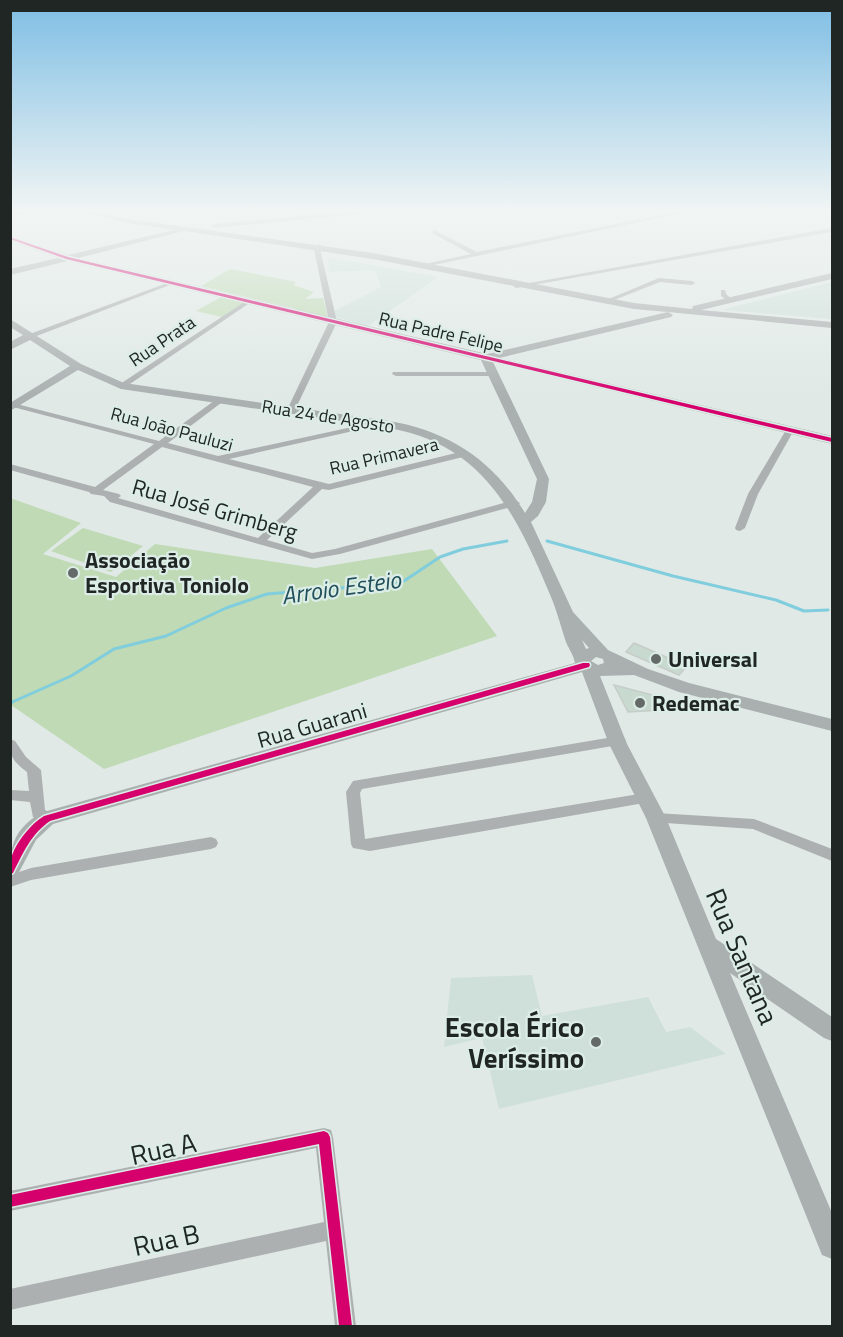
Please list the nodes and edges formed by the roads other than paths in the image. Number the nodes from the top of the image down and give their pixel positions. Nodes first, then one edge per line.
1 (127, 272) edge
2 (323, 272) edge
3 (450, 272) edge
4 (458, 272) edge
5 (599, 272) edge
6 (832, 276) edge
7 (502, 282) junction
8 (172, 283) junction
9 (692, 283) dead end
10 (524, 286) junction
11 (249, 301) junction
12 (607, 301) junction
13 (678, 312) junction
14 (10, 322) edge
15 (333, 322) junction
16 (832, 325) edge
17 (31, 335) junction
18 (10, 347) edge
19 (485, 357) junction
20 (77, 366) junction
21 (396, 374) dead end
22 (493, 374) junction
23 (121, 386) junction
24 (221, 400) junction
25 (13, 407) edge
26 (291, 410) junction
27 (377, 423) junction
28 (790, 430) junction
29 (832, 440) edge
30 (162, 444) junction
31 (464, 454) junction
32 (220, 459) junction
33 (10, 466) edge
34 (320, 486) junction
35 (94, 492) junction
36 (540, 495) junction
37 (515, 503) junction
38 (525, 520) junction
39 (740, 528) dead end
40 (262, 539) junction
41 (597, 667) junction
42 (832, 725) edge
43 (619, 741) junction
44 (10, 744) edge
45 (10, 795) edge
46 (35, 797) junction
47 (645, 798) junction
48 (656, 818) junction
49 (47, 819) junction
50 (211, 843) dead end
51 (832, 855) edge
52 (10, 870) edge
53 (10, 881) edge
54 (706, 945) junction
55 (832, 1030) edge
56 (10, 1201) edge
57 (333, 1230) junction
58 (832, 1245) edge
59 (10, 1300) edge
60 (346, 1326) edge

1 - 8 main road, Rua Padre Felipe
2 - 15 street
3 - 7 main road
4 - 7 main road
5 - 10 street
6 - 13 main road
7 - 10 main road
8 - 11 main road, Rua Padre Felipe
8 - 17 street
9 - 12 street
10 - 12 main road
10 - 13 main road
11 - 15 main road, Rua Padre Felipe
11 - 23 street, Rua Prata
12 - 13 main road
13 - 16 main road
13 - 19 main road
14 - 17 main road, Rua 24 de Agosto
15 - 19 main road, Rua Padre Felipe
15 - 26 street
17 - 18 main road
17 - 20 main road, Rua 24 de Agosto
19 - 22 main road
19 - 28 main road, Rua Padre Felipe
20 - 23 main road, Rua 24 de Agosto
20 - 25 main road
21 - 22 street
22 - 36 main road
23 - 24 main road, Rua 24 de Agosto
24 - 26 main road, Rua 24 de Agosto
24 - 30 street
25 - 30 street, Rua João Pauluzi
26 - 27 main road, Rua 24 de Agosto
27 - 31 main road, Rua 24 de Agosto
27 - 32 street
28 - 29 main road, Rua Padre Felipe
28 - 39 street
30 - 32 street, Rua João Pauluzi
30 - 35 street
31 - 34 street, Rua Primavera
31 - 37 main road, Rua 24 de Agosto
32 - 34 street, Rua João Pauluzi
33 - 35 street, Rua José Grimberg
34 - 40 street, Rua Primavera
35 - 40 street, Rua José Grimberg
36 - 37 main road
36 - 38 main road
37 - 38 main road, Rua 24 de Agosto
37 - 40 street, Rua José Grimberg
38 - 41 main road, Rua 24 de Agosto
41 - 42 main road
41 - 43 main road, Rua Santana
41 - 49 main road, Rua Guarani
43 - 47 main road, Rua Santana
43 - 47 street
44 - 46 street
45 - 46 street
46 - 49 street
47 - 48 main road, Rua Santana
48 - 51 street
48 - 54 main road, Rua Santana
49 - 52 main road
50 - 53 street
54 - 55 main road
54 - 58 main road, Rua Santana
56 - 57 street, Rua A
57 - 59 street, Rua B
57 - 60 street

